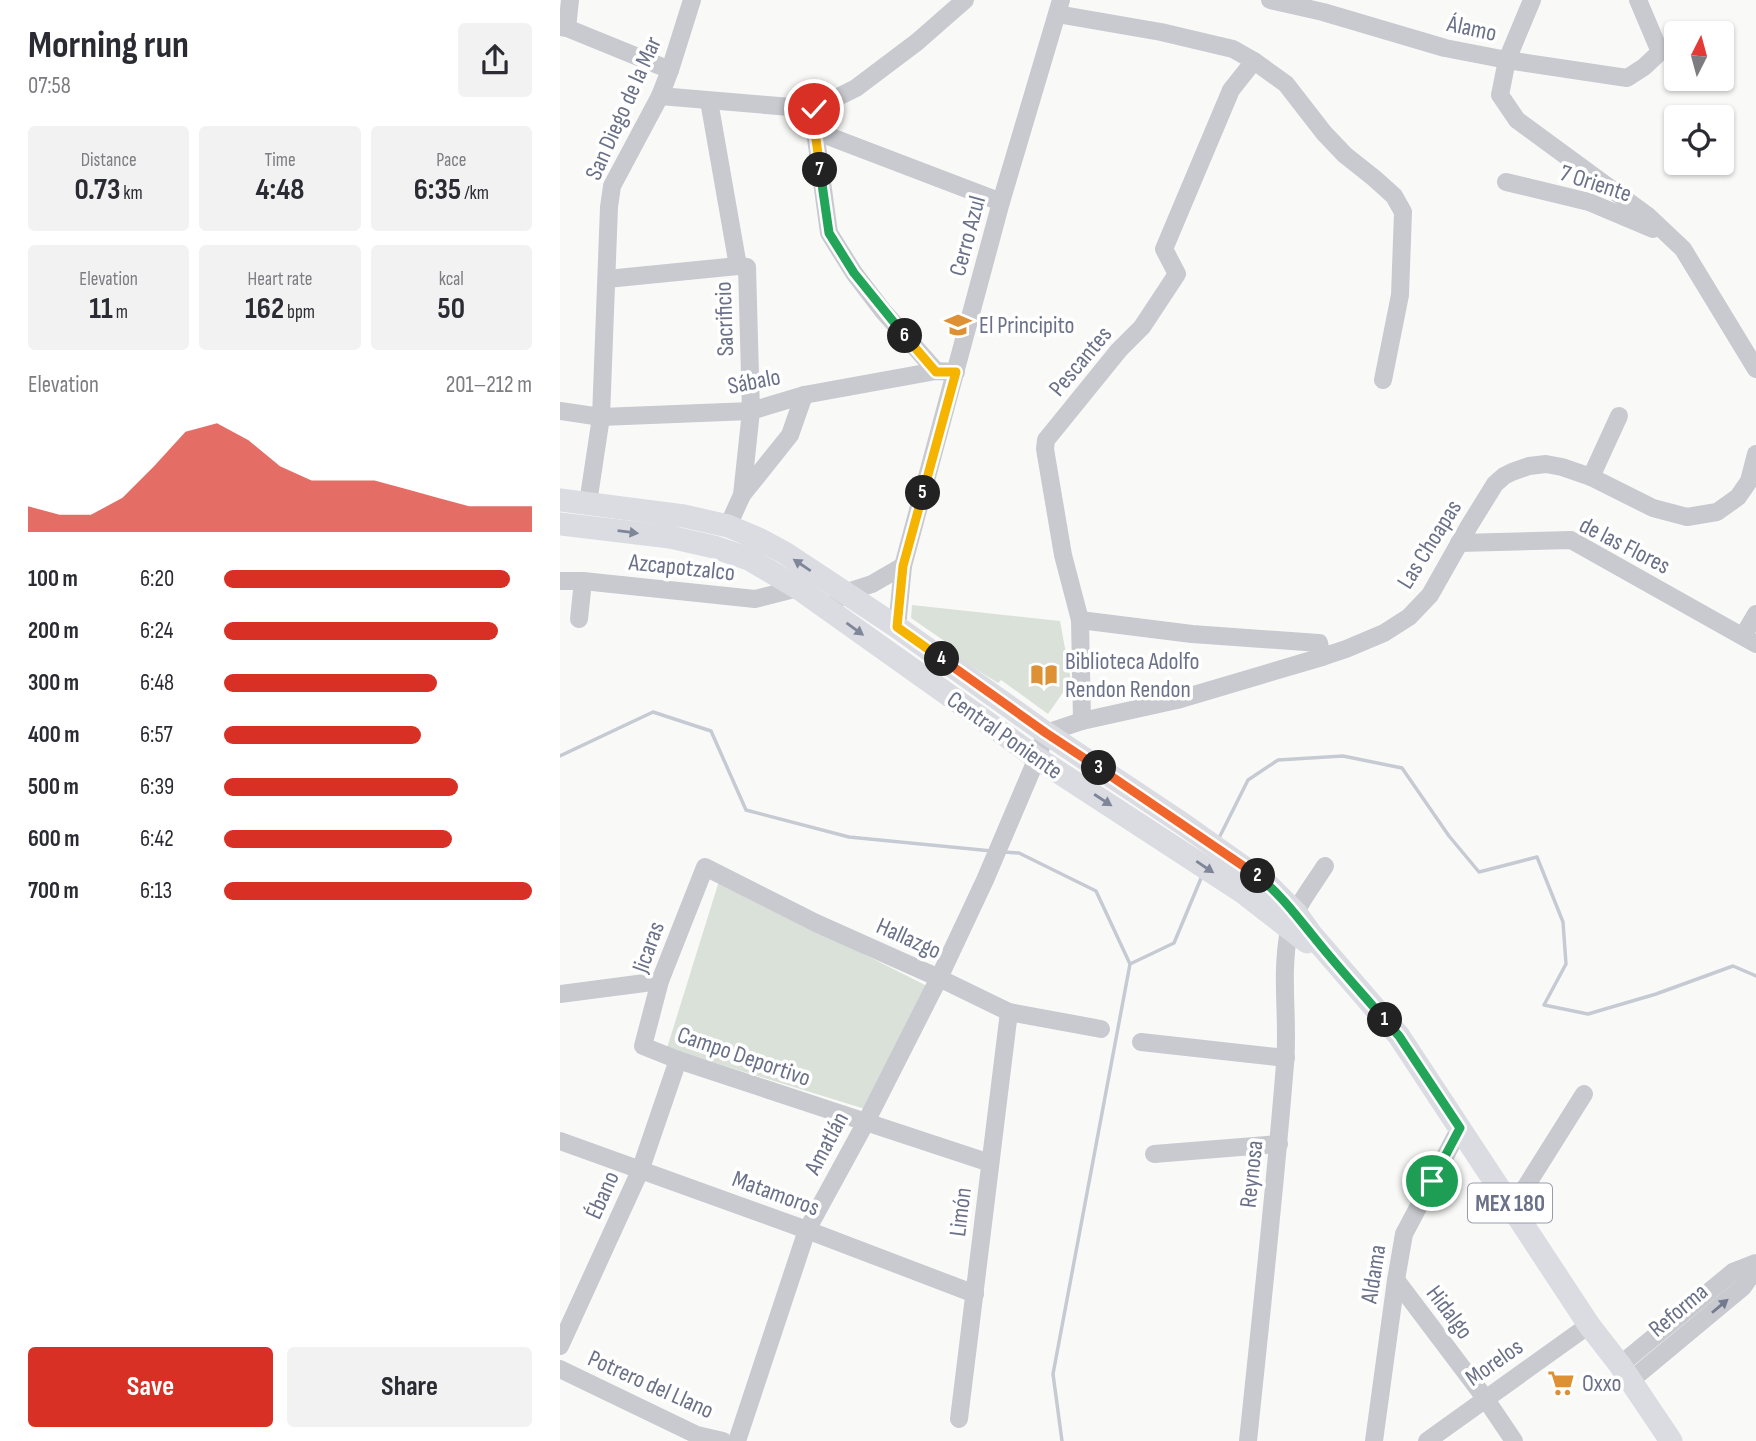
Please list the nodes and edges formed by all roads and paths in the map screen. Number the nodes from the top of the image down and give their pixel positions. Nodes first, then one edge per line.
1 (570, 0) edge
2 (692, 0) edge
3 (965, 0) edge
4 (1270, 0) edge
5 (1532, 0) edge
6 (1638, 0) edge
7 (1059, 7) edge
8 (563, 28) edge
9 (1507, 60) junction
10 (1254, 61) junction
11 (670, 70) junction
12 (660, 96) junction
13 (709, 101) junction
14 (814, 109) junction
15 (815, 131) junction
16 (1506, 182) dead end
17 (1001, 202) junction
18 (1669, 236) junction
19 (743, 267) junction
20 (607, 279) junction
21 (1756, 369) edge
22 (936, 372) junction
23 (956, 372) junction
24 (1383, 380) dead end
25 (804, 395) junction
26 (560, 411) edge
27 (751, 411) junction
28 (1619, 416) dead end
29 (601, 417) junction
30 (1756, 454) edge
31 (1591, 477) junction
32 (1753, 481) edge
33 (742, 495) junction
34 (560, 500) edge
35 (588, 503) junction
36 (560, 524) edge
37 (728, 526) junction
38 (1459, 543) junction
39 (903, 566) junction
40 (560, 581) edge
41 (583, 581) junction
42 (798, 588) junction
43 (844, 593) junction
44 (827, 608) junction
45 (1756, 614) edge
46 (579, 619) dead end
47 (1080, 620) junction
48 (897, 627) junction
49 (1749, 640) edge
50 (1322, 657) junction
51 (1082, 722) junction
52 (1046, 733) junction
53 (1037, 758) junction
54 (1176, 834) junction
55 (1325, 866) dead end
56 (705, 867) joint
57 (1292, 920) junction
58 (939, 978) junction
59 (660, 981) junction
60 (560, 993) edge
61 (1009, 1012) junction
62 (1101, 1029) dead end
63 (1142, 1042) dead end
64 (643, 1046) joint
65 (1286, 1058) junction
66 (678, 1060) junction
67 (1584, 1094) dead end
68 (866, 1122) junction
69 (1460, 1128) junction
70 (560, 1141) edge
71 (1279, 1144) junction
72 (1154, 1154) dead end
73 (990, 1163) junction
74 (640, 1171) junction
75 (1513, 1207) junction
76 (807, 1230) junction
77 (1753, 1269) edge
78 (1396, 1280) junction
79 (975, 1294) junction
80 (1687, 1310) junction
81 (1589, 1325) junction
82 (1699, 1325) junction
83 (560, 1346) edge
84 (560, 1369) edge
85 (1625, 1373) junction
86 (1485, 1398) junction
87 (959, 1419) dead end
88 (723, 1441) edge
89 (737, 1441) edge
90 (1248, 1441) edge
91 (1374, 1441) edge
92 (1427, 1441) edge
93 (1514, 1441) edge
94 (1671, 1441) edge

1 - 8 street
2 - 11 street, San Diego de la Mar
3 - 14 street
4 - 9 street, Álamo
5 - 9 street
6 - 9 street, Álamo
7 - 10 street
7 - 17 street, Cerro Azul
8 - 11 street
9 - 18 street
10 - 24 street
10 - 47 street, Pescantes
11 - 12 street, San Diego de la Mar
12 - 13 street
12 - 20 street, San Diego de la Mar
13 - 14 street
13 - 19 street, Sacrificio
14 - 15 street
15 - 17 street
15 - 22 street
16 - 18 street, 7 Oriente
17 - 23 street, Cerro Azul
18 - 21 street
19 - 20 street
19 - 27 street, Sacrificio
20 - 29 street, San Diego de la Mar
22 - 23 street, Sábalo
22 - 25 street, Sábalo
23 - 39 street, Cerro Azul
25 - 27 street, Sábalo
25 - 33 street, Sacrificio
26 - 29 street, Sábalo
27 - 29 street, Sábalo
27 - 33 street, Sacrificio
28 - 31 street
29 - 35 street, San Diego de la Mar
30 - 32 street, Las Choapas
31 - 32 street, Las Choapas
31 - 38 street, Las Choapas
33 - 37 street, Sacrificio
34 - 35 main road, Central Poniente / MEX 180
35 - 37 main road, Central Poniente / MEX 180
36 -> 42 main road, Central Poniente / MEX 180
43 -> 37 main road, Central Poniente / MEX 180
38 - 49 street, de las Flores
38 - 50 street, Las Choapas
39 - 43 street
39 - 48 street, Cerro Azul
40 - 41 street, Azcapotzalco
41 - 42 street, Azcapotzalco
41 - 46 street
42 - 44 main road, Central Poniente / MEX 180
43 - 44 street
43 - 48 main road, Central Poniente / MEX 180
44 -> 53 main road, Central Poniente / MEX 180
45 - 49 street
47 - 50 street
47 - 51 street, Pescantes
48 - 52 main road, Central Poniente / MEX 180
50 - 51 street, Las Choapas
51 - 52 street, Las Choapas
52 - 53 street
52 - 54 main road, Central Poniente / MEX 180
53 -> 54 main road, Central Poniente / MEX 180
53 - 58 street, Amatlán
54 - 57 main road, Central Poniente / MEX 180
55 - 57 street
56 - 58 street, Hallazgo
56 - 59 street, Jicaras
57 - 65 street, Reynosa
57 - 69 main road, Central Poniente / MEX 180
58 - 61 street, Hallazgo
58 - 68 street, Amatlán
59 - 60 street
59 - 64 street, Jicaras
61 - 62 street, Hallazgo
61 - 73 street, Limón
63 - 65 street
64 - 66 street, Campo Deportivo
65 - 71 street, Reynosa
66 - 68 street, Campo Deportivo
66 - 74 street, Ébano
67 - 75 street
68 - 73 street, Campo Deportivo
68 - 76 street, Amatlán
69 - 75 main road, MEX 180
69 - 78 street, Aldama
70 - 74 street, Matamoros
71 - 72 street
71 - 90 street, Reynosa
73 - 79 street, Limón
74 - 76 street, Matamoros
74 - 83 street, Ébano
75 - 81 main road, MEX 180
76 - 79 street, Matamoros
76 - 89 street, Amatlán
77 - 80 street, Reforma
82 -> 77 street, Reforma
78 - 86 street, Hidalgo
78 - 91 street, Aldama
79 - 87 street, Limón
80 - 82 street
80 - 85 street, Reforma
81 - 85 main road, MEX 180
81 - 86 street, Morelos
82 - 85 street, Reforma
84 - 88 street, Potrero del Llano
85 - 94 main road, MEX 180
86 - 92 street, Morelos
86 - 93 street, Hidalgo

